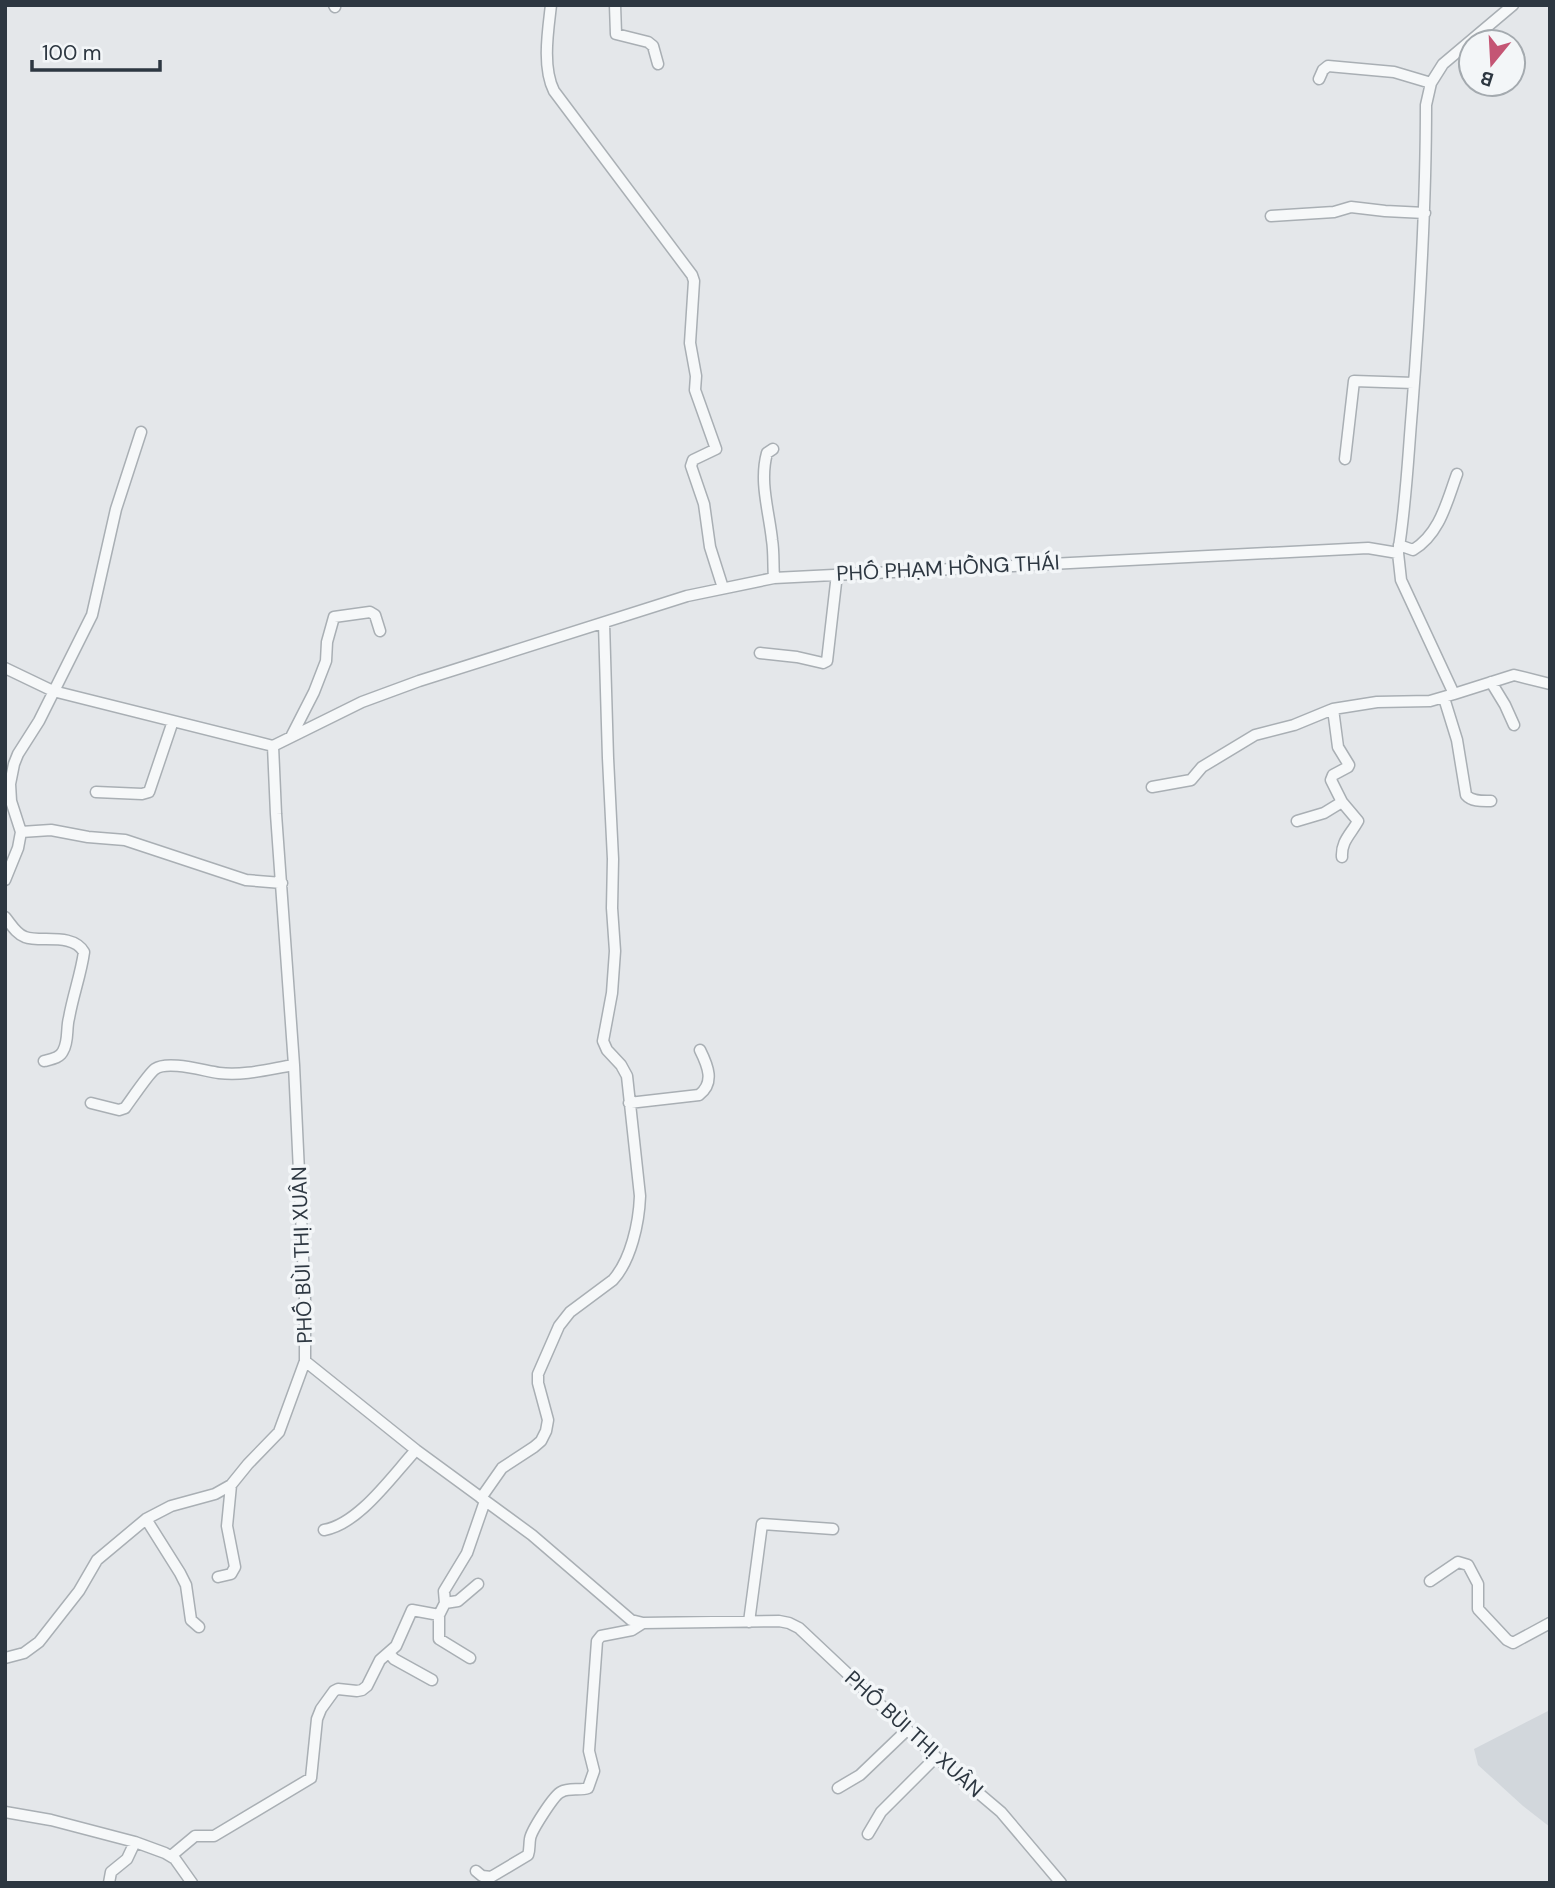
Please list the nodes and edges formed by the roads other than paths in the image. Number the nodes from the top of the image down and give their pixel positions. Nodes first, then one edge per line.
1 (551, 5) edge
2 (615, 5) edge
3 (1513, 5) edge
4 (657, 64) dead end
5 (1319, 79) dead end
6 (1431, 83) junction
7 (1425, 213) junction
8 (1271, 216) dead end
9 (1414, 383) junction
10 (141, 432) dead end
11 (773, 449) dead end
12 (1345, 459) dead end
13 (1457, 474) dead end
14 (1399, 549) junction
15 (837, 574) junction
16 (774, 578) junction
17 (723, 588) junction
18 (604, 623) junction
19 (380, 631) dead end
20 (760, 653) dead end
21 (5, 668) edge
22 (1491, 682) junction
23 (1550, 684) edge
24 (53, 691) junction
25 (1449, 696) junction
26 (1334, 709) junction
27 (173, 721) junction
28 (1514, 725) dead end
29 (291, 737) junction
30 (273, 746) junction
31 (1152, 787) dead end
32 (96, 792) dead end
33 (1491, 801) dead end
34 (1342, 802) junction
35 (1297, 821) dead end
36 (21, 832) junction
37 (1342, 857) dead end
38 (5, 880) edge
39 (282, 883) junction
40 (5, 916) edge
41 (700, 1050) dead end
42 (44, 1061) dead end
43 (294, 1065) junction
44 (629, 1102) junction
45 (91, 1103) dead end
46 (305, 1361) junction
47 (416, 1450) junction
48 (231, 1485) junction
49 (483, 1500) junction
50 (146, 1519) junction
51 (833, 1529) dead end
52 (324, 1530) dead end
53 (218, 1577) dead end
54 (1430, 1581) dead end
55 (478, 1584) dead end
56 (446, 1603) junction
57 (439, 1615) junction
58 (746, 1621) junction
59 (643, 1623) junction
60 (1550, 1623) edge
61 (199, 1627) dead end
62 (389, 1653) junction
63 (5, 1658) edge
64 (470, 1658) dead end
65 (432, 1679) dead end
66 (908, 1730) junction
67 (936, 1757) junction
68 (838, 1788) dead end
69 (5, 1812) edge
70 (868, 1834) dead end
71 (135, 1842) junction
72 (171, 1856) junction
73 (476, 1871) dead end
74 (109, 1883) edge
75 (192, 1883) edge
76 (1061, 1883) edge

1 - 17 street
2 - 4 street
3 - 6 street
5 - 6 street
6 - 7 street
7 - 8 street
7 - 9 street
9 - 12 street
9 - 14 street
10 - 24 street
11 - 16 street
13 - 14 street
14 - 15 street, PHỐ PHẠM HỒNG THÁI
14 - 25 street
15 - 16 street, PHỐ PHẠM HỒNG THÁI
15 - 20 street
16 - 17 street, PHỐ PHẠM HỒNG THÁI
17 - 18 street, PHỐ PHẠM HỒNG THÁI
18 - 29 street, PHỐ PHẠM HỒNG THÁI
18 - 44 street
19 - 29 street
21 - 24 street
22 - 23 street
22 - 25 street
22 - 28 street
24 - 27 street
24 - 36 street
25 - 26 street
25 - 33 street
26 - 31 street
26 - 34 street
27 - 30 street
27 - 32 street
29 - 30 street, PHỐ PHẠM HỒNG THÁI
30 - 39 street, PHỐ BÙI THỊ XUÂN
34 - 35 street
34 - 37 street
36 - 38 street
36 - 39 street
39 - 43 street, PHỐ BÙI THỊ XUÂN
40 - 42 street
41 - 44 street
43 - 45 street
43 - 46 street, PHỐ BÙI THỊ XUÂN
44 - 49 street
46 - 47 street, PHỐ BÙI THỊ XUÂN
46 - 48 street
47 - 49 street, PHỐ BÙI THỊ XUÂN
47 - 52 street
48 - 50 street
48 - 53 street
49 - 56 street
49 - 59 street, PHỐ BÙI THỊ XUÂN
50 - 61 street
50 - 63 street
51 - 58 street
54 - 60 street
55 - 56 street
56 - 57 street
57 - 62 street
57 - 64 street
58 - 59 street, PHỐ BÙI THỊ XUÂN
58 - 66 street, PHỐ BÙI THỊ XUÂN
59 - 73 street
62 - 65 street
62 - 72 street
66 - 67 street, PHỐ BÙI THỊ XUÂN
66 - 68 street
67 - 70 street
67 - 76 street, PHỐ BÙI THỊ XUÂN
69 - 71 street
71 - 72 street
71 - 74 street
72 - 75 street

